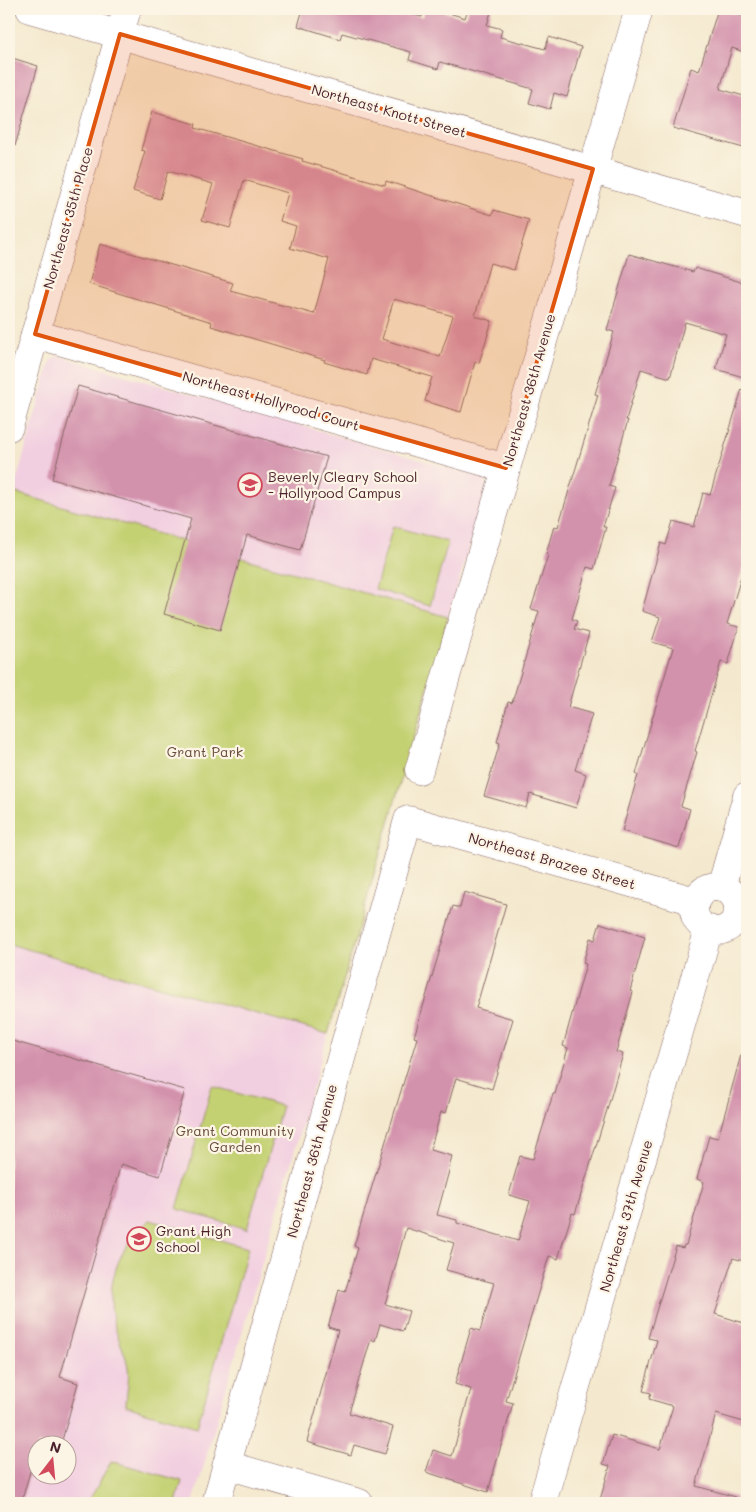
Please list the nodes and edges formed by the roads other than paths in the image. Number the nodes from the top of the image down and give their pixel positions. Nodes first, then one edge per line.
1 (30, 9) edge
2 (638, 9) edge
3 (123, 21) edge
4 (593, 169) junction
5 (747, 214) edge
6 (35, 334) junction
7 (9, 427) edge
8 (506, 468) junction
9 (419, 770) dead end
10 (747, 796) edge
11 (408, 820) joint
12 (721, 888) junction
13 (695, 902) junction
14 (742, 914) edge
15 (709, 929) junction
16 (227, 1465) junction
17 (216, 1503) edge
18 (359, 1503) edge
19 (542, 1503) edge

1 - 3 street, Northeast Knott Street
2 - 4 street, Northeast 36th Avenue
3 - 4 street, Northeast Knott Street
3 - 6 street, Northeast 35th Place
4 - 5 street, Northeast Knott Street
4 - 8 street, Northeast 36th Avenue
6 - 7 street, Northeast 35th Place
6 - 8 street, Northeast Hollyrood Court
8 - 9 street, Northeast 36th Avenue
10 - 12 street
11 - 13 street, Northeast Brazee Street
11 - 16 street, Northeast 36th Avenue
12 - 13 street
12 - 14 street
13 - 15 street
14 - 15 street
15 - 19 street, Northeast 37th Avenue
16 - 17 street, Northeast 36th Avenue
16 - 18 street

